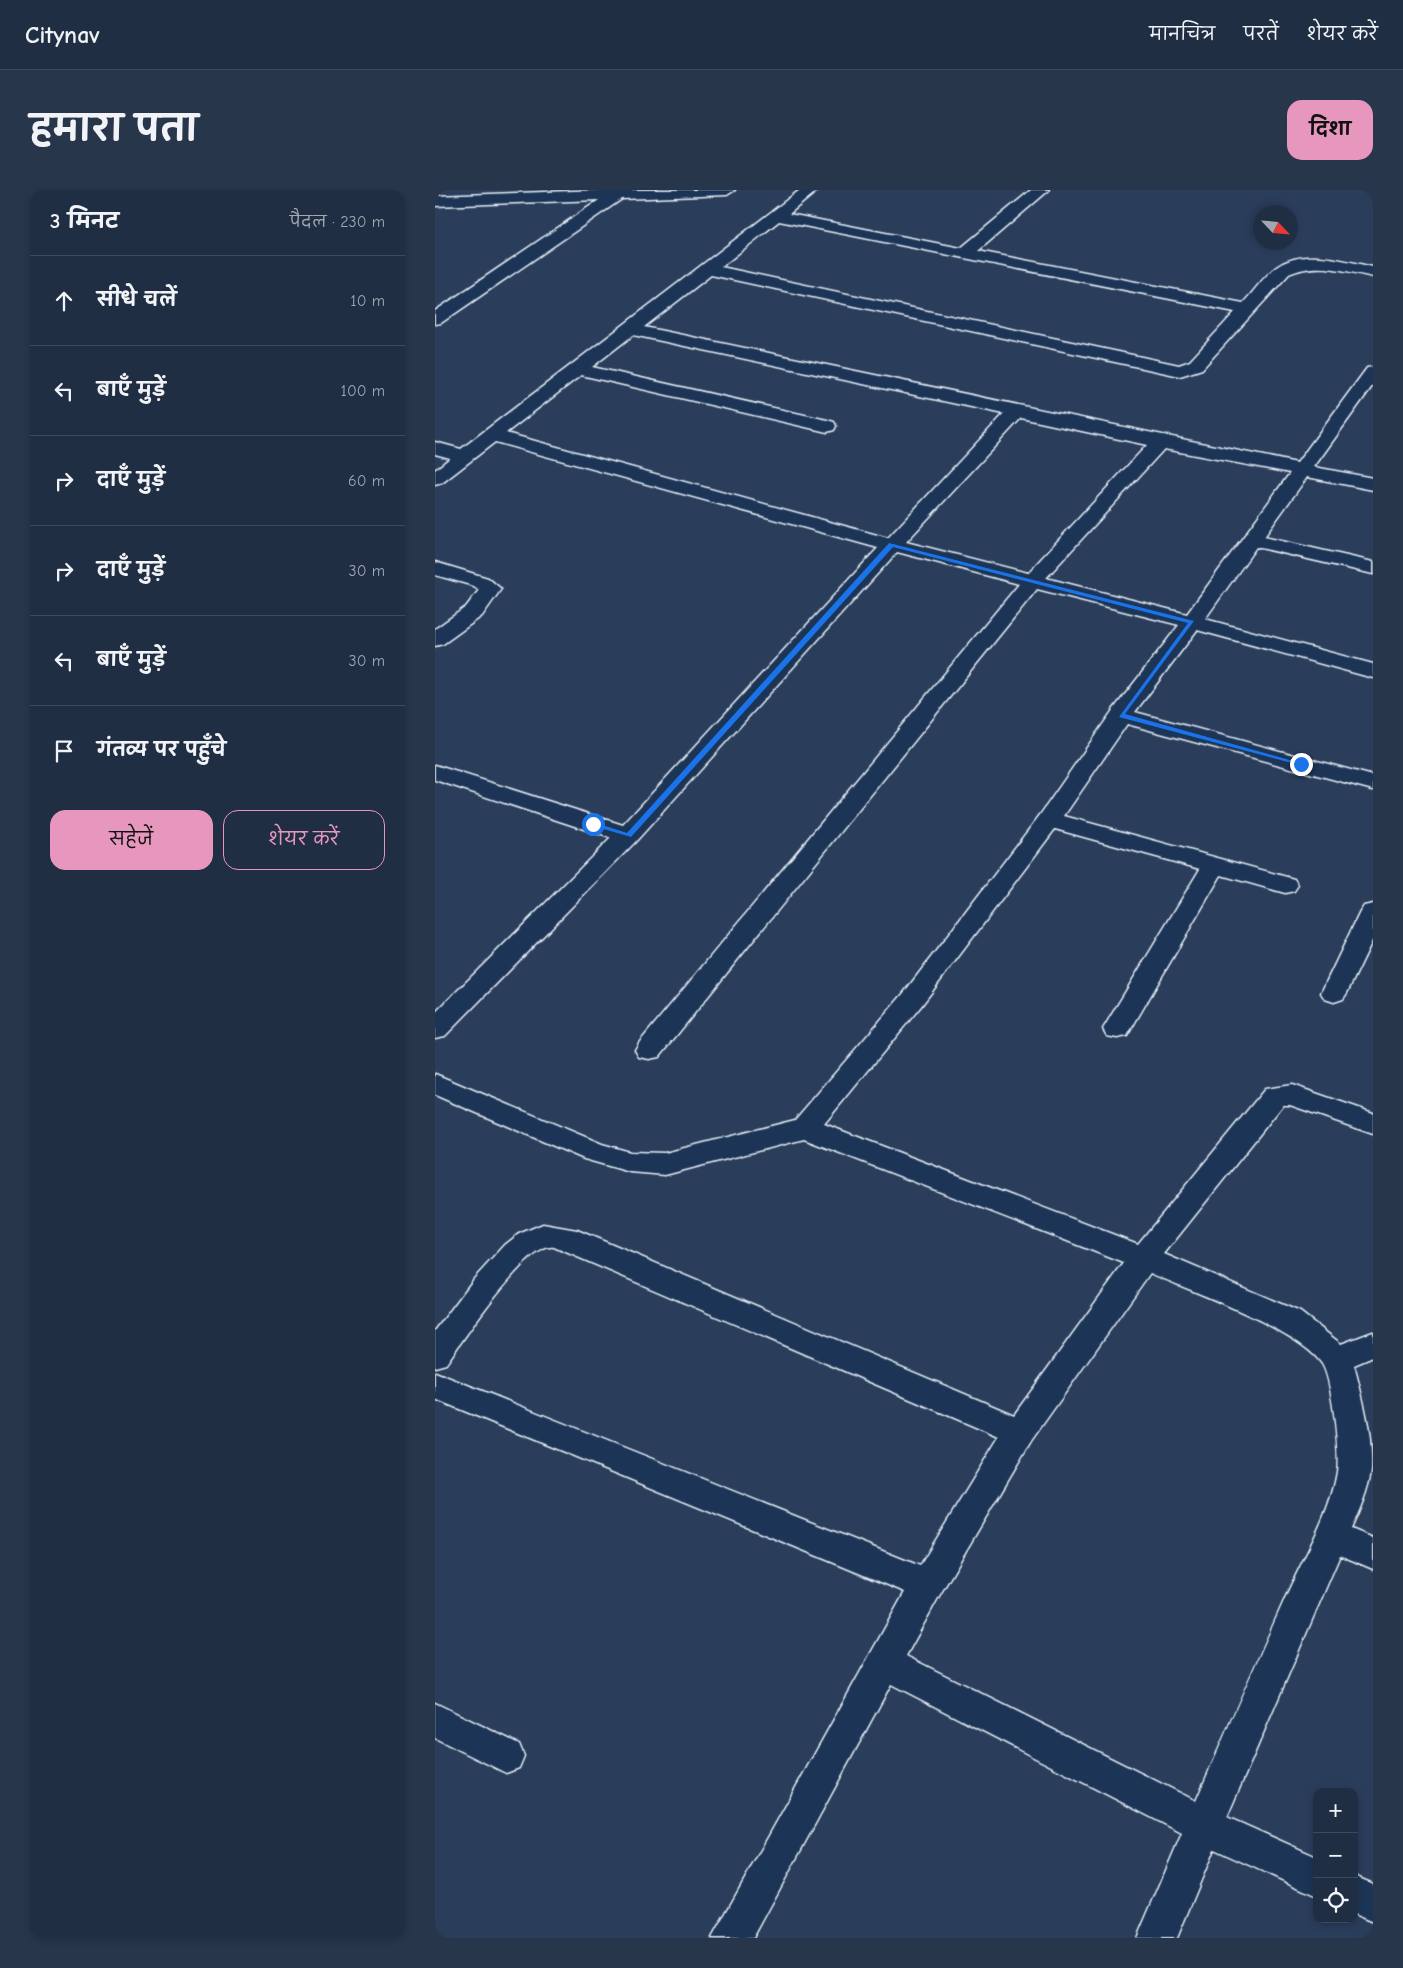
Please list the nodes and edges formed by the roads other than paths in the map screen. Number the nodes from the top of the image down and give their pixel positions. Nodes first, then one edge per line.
1 (467, 190) edge
2 (727, 190) edge
3 (810, 190) edge
4 (1041, 190) edge
5 (617, 194) junction
6 (451, 200) junction
7 (435, 201) edge
8 (776, 216) junction
9 (965, 254) junction
10 (707, 269) junction
11 (1373, 272) edge
12 (1247, 309) junction
13 (435, 319) edge
14 (630, 329) junction
15 (579, 369) junction
16 (1373, 372) edge
17 (1017, 411) junction
18 (827, 426) dead end
19 (492, 435) junction
20 (1160, 442) junction
21 (435, 448) edge
22 (464, 456) junction
23 (1301, 469) junction
24 (435, 479) edge
25 (1373, 484) edge
26 (1251, 540) junction
27 (892, 544) junction
28 (435, 568) edge
29 (1373, 568) edge
30 (1032, 581) junction
31 (1192, 622) junction
32 (435, 639) edge
33 (1373, 671) edge
34 (1121, 715) junction
35 (435, 772) edge
36 (1373, 783) edge
37 (1049, 820) junction
38 (628, 835) junction
39 (1214, 866) junction
40 (1285, 885) dead end
41 (1373, 912) edge
42 (1334, 993) dead end
43 (435, 1029) edge
44 (1117, 1029) dead end
45 (649, 1050) dead end
46 (435, 1084) edge
47 (1373, 1124) edge
48 (805, 1128) junction
49 (1144, 1258) junction
50 (1373, 1344) edge
51 (435, 1355) edge
52 (1337, 1359) junction
53 (435, 1385) edge
54 (1020, 1432) junction
55 (1332, 1536) junction
56 (1373, 1554) edge
57 (927, 1585) junction
58 (883, 1662) junction
59 (435, 1720) edge
60 (505, 1756) dead end
61 (1205, 1825) junction
62 (1313, 1875) edge
63 (1358, 1896) edge
64 (1373, 1903) edge
65 (732, 1938) edge
66 (1157, 1938) edge

1 - 6 street
2 - 5 street
3 - 8 street
4 - 9 street
5 - 6 street
5 - 13 street
6 - 7 street
8 - 9 street
8 - 10 street
9 - 12 street
10 - 12 street
10 - 14 street
11 - 12 street
14 - 15 street
14 - 17 street
15 - 18 street
15 - 19 street
16 - 23 street
17 - 20 street
17 - 27 street
19 - 22 street
19 - 27 street
20 - 23 street
20 - 30 street
21 - 22 street
22 - 24 street
23 - 25 street
23 - 26 street
26 - 29 street
26 - 31 street
27 - 30 street
27 - 38 street
28 - 32 street
30 - 31 street
30 - 45 street
31 - 33 street
31 - 34 street
34 - 36 street
34 - 37 street
35 - 38 street
37 - 39 street
37 - 48 street
38 - 43 street
39 - 40 street
39 - 44 street
41 - 42 street
46 - 48 street
47 - 49 street
48 - 49 street
49 - 52 street
49 - 54 street
50 - 52 street
51 - 54 street
52 - 55 street
53 - 57 street
54 - 57 street
55 - 56 street
55 - 61 street
57 - 58 street
58 - 61 street
58 - 65 street
59 - 60 street
61 - 62 street
61 - 66 street
63 - 64 street

